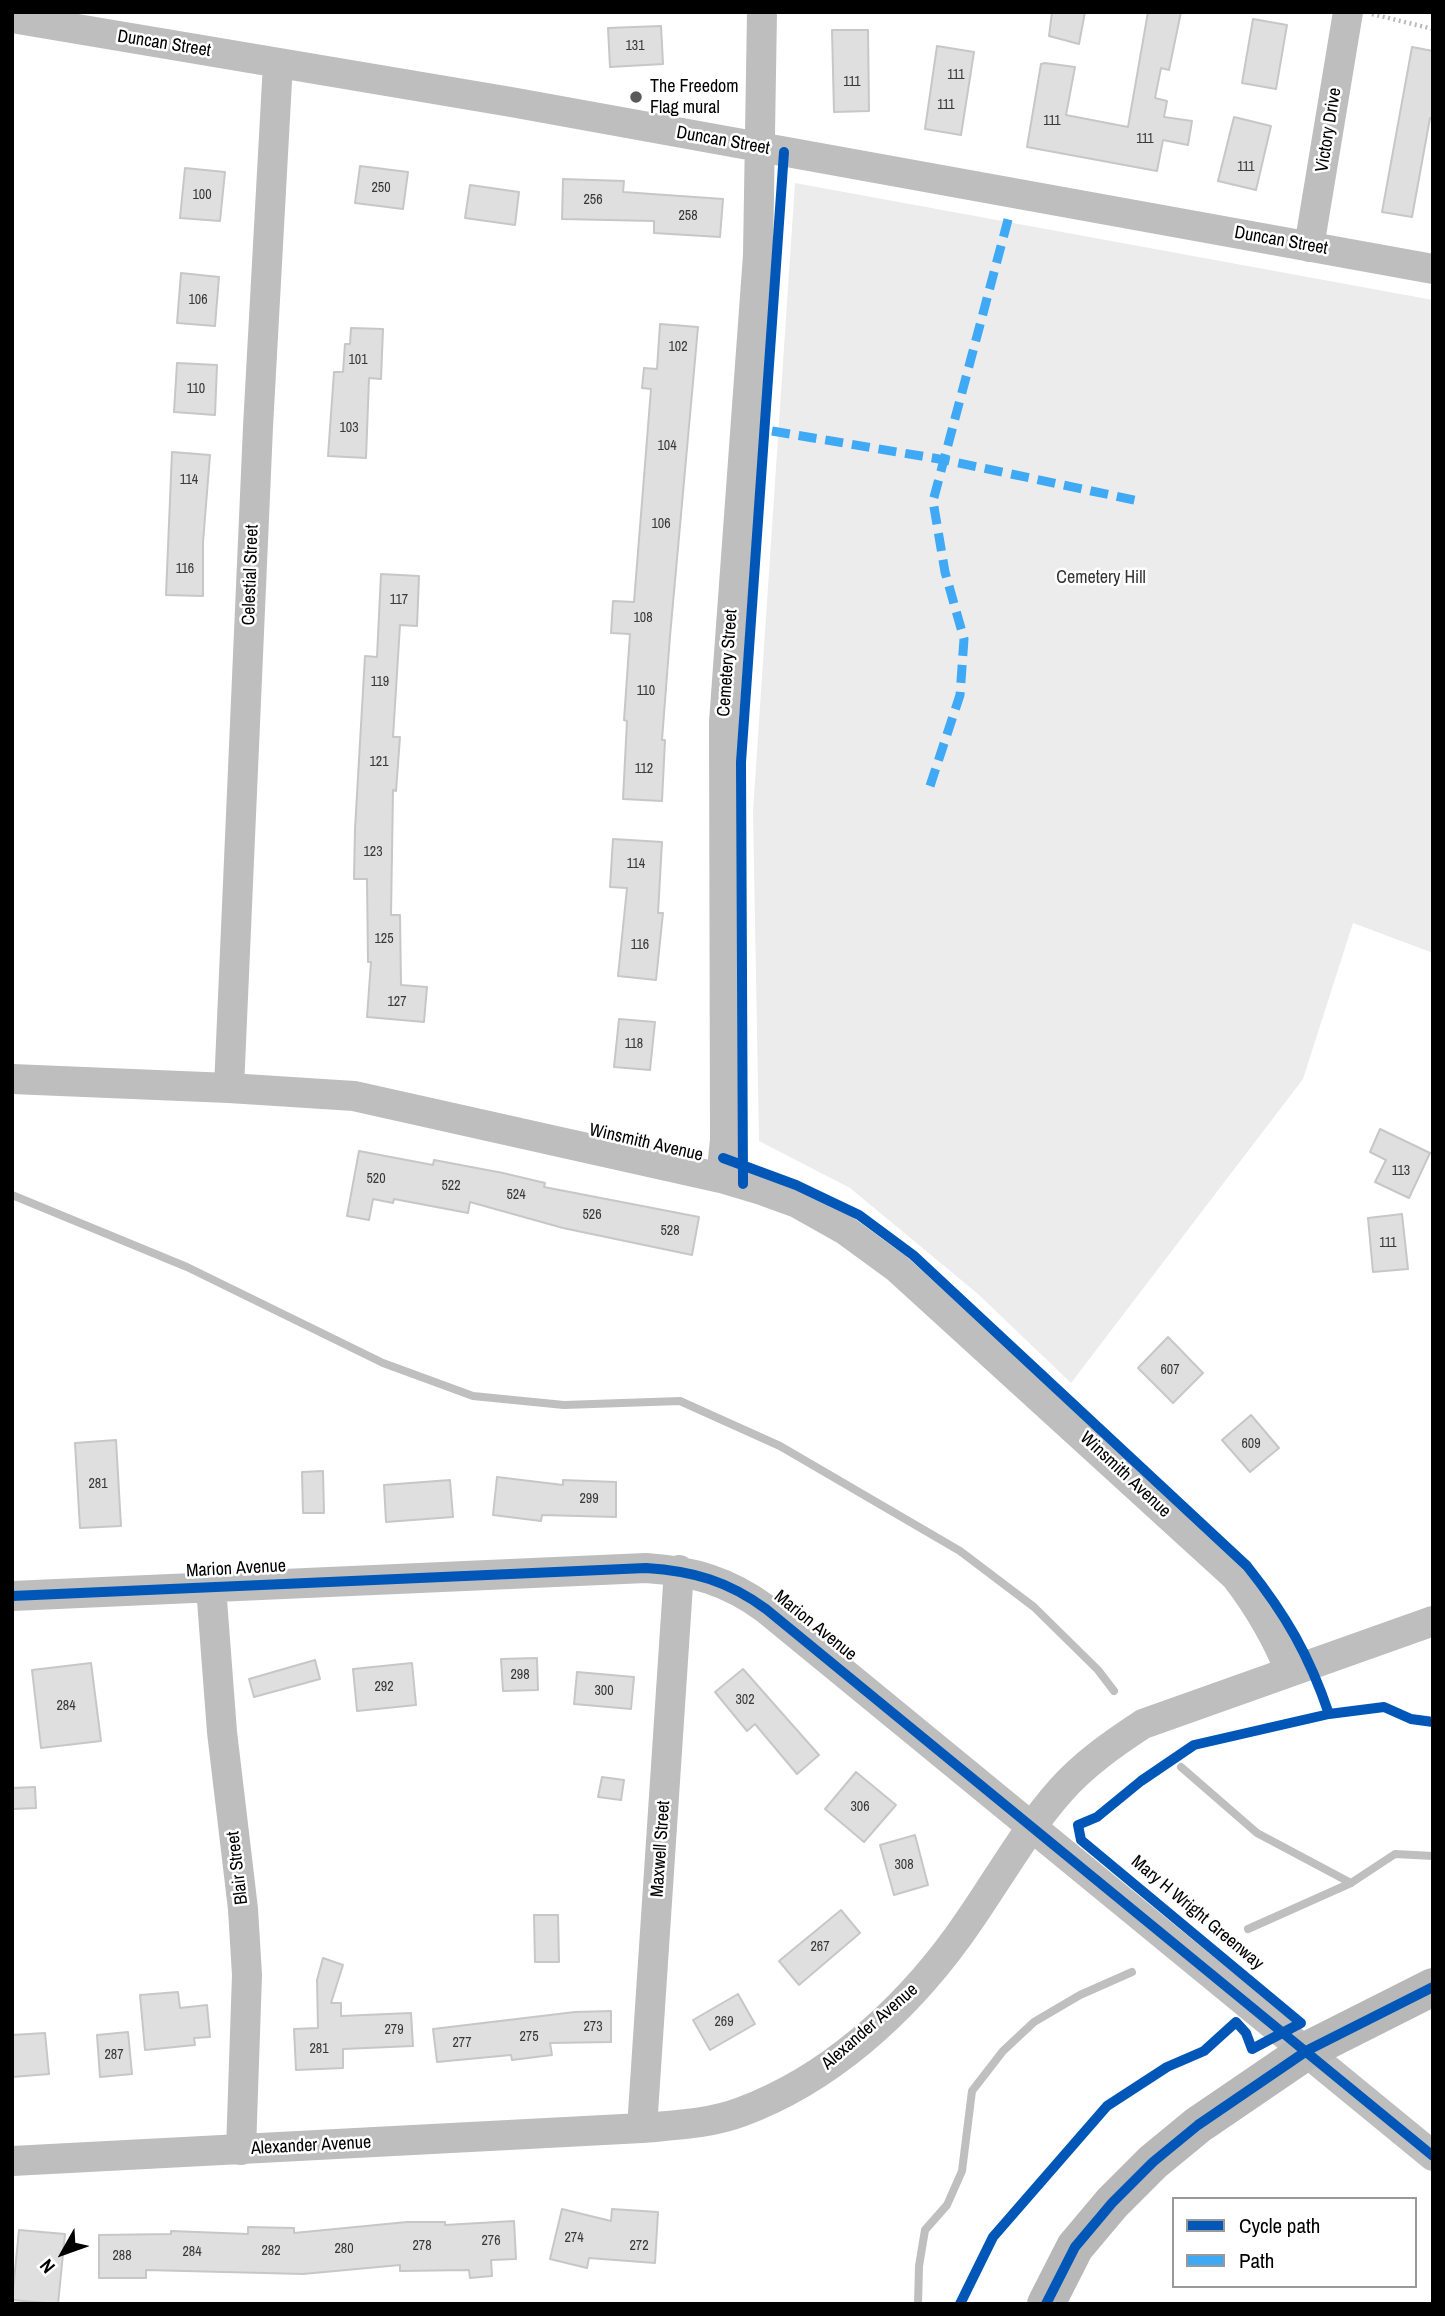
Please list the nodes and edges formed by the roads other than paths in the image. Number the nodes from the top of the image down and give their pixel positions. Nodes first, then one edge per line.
1 (762, 12) edge
2 (1348, 12) edge
3 (12, 18) edge
4 (101, 23) edge
5 (278, 63) junction
6 (761, 148) junction
7 (1309, 247) junction
8 (1433, 268) edge
9 (12, 1079) edge
10 (229, 1088) junction
11 (721, 1178) junction
12 (679, 1570) junction
13 (211, 1587) junction
14 (12, 1596) edge
15 (1433, 1621) edge
16 (1290, 1671) junction
17 (1033, 1826) junction
18 (1433, 1987) edge
19 (1308, 2050) junction
20 (642, 2128) junction
21 (241, 2150) junction
22 (1433, 2156) edge
23 (12, 2161) edge
24 (1046, 2304) edge

1 - 6 street, Cemetery Street
2 - 7 street, Victory Drive
3 - 4 street, Duncan Street
4 - 5 street, Duncan Street
5 - 6 street, Duncan Street
5 - 10 street, Celestial Street
6 - 7 street, Duncan Street
6 - 11 street, Cemetery Street
7 - 8 street, Duncan Street
9 - 10 street, Winsmith Avenue
10 - 11 street, Winsmith Avenue
11 - 16 street, Winsmith Avenue
12 - 13 street, Marion Avenue
12 - 17 street, Marion Avenue
12 - 20 street, Maxwell Street
13 - 14 street, Marion Avenue
13 - 21 street, Blair Street
15 - 16 street, Alexander Avenue
16 - 17 street, Alexander Avenue
17 - 19 street, Marion Avenue
17 - 20 street, Alexander Avenue
18 - 19 street
19 - 22 street, Marion Avenue
19 - 24 street
20 - 21 street, Alexander Avenue
21 - 23 street, Alexander Avenue

